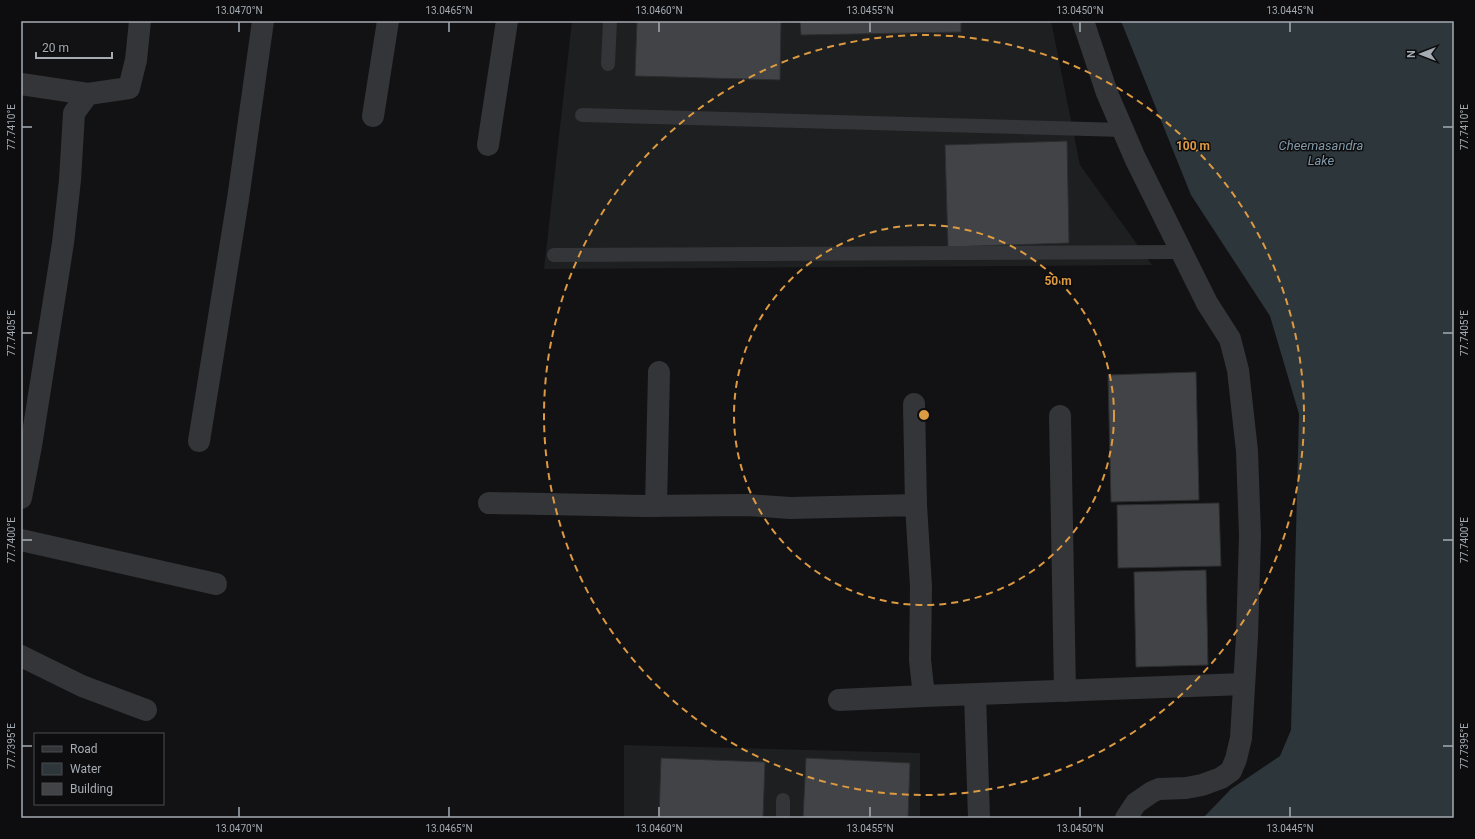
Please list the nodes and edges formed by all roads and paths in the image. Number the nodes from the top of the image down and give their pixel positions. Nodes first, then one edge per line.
1 (140, 21) edge
2 (264, 21) edge
3 (388, 21) edge
4 (507, 21) edge
5 (610, 21) edge
6 (1083, 21) edge
7 (608, 64) dead end
8 (21, 84) edge
9 (88, 94) junction
10 (582, 115) dead end
11 (373, 116) dead end
12 (1123, 130) junction
13 (488, 145) dead end
14 (1182, 252) junction
15 (554, 255) dead end
16 (659, 372) dead end
17 (914, 404) dead end
18 (1060, 416) dead end
19 (199, 440) dead end
20 (21, 498) edge
21 (489, 503) dead end
22 (916, 505) junction
23 (656, 506) junction
24 (21, 540) edge
25 (216, 584) dead end
26 (21, 656) edge
27 (1244, 684) junction
28 (1065, 691) junction
29 (975, 695) junction
30 (924, 696) junction
31 (839, 700) dead end
32 (146, 710) dead end
33 (783, 800) dead end
34 (783, 818) edge
35 (979, 818) edge
36 (1126, 818) edge

1 - 9 street
2 - 19 street
3 - 11 street
4 - 13 street
5 - 7 lane
6 - 12 street
8 - 9 street
9 - 20 street
10 - 12 lane
12 - 14 street
14 - 15 lane
14 - 27 street
16 - 23 street
17 - 22 street
18 - 28 street
21 - 23 street
22 - 23 street
22 - 30 street
24 - 25 street
26 - 32 street
27 - 28 street
27 - 36 street
28 - 29 street
29 - 30 street
29 - 35 street
30 - 31 street
33 - 34 lane

